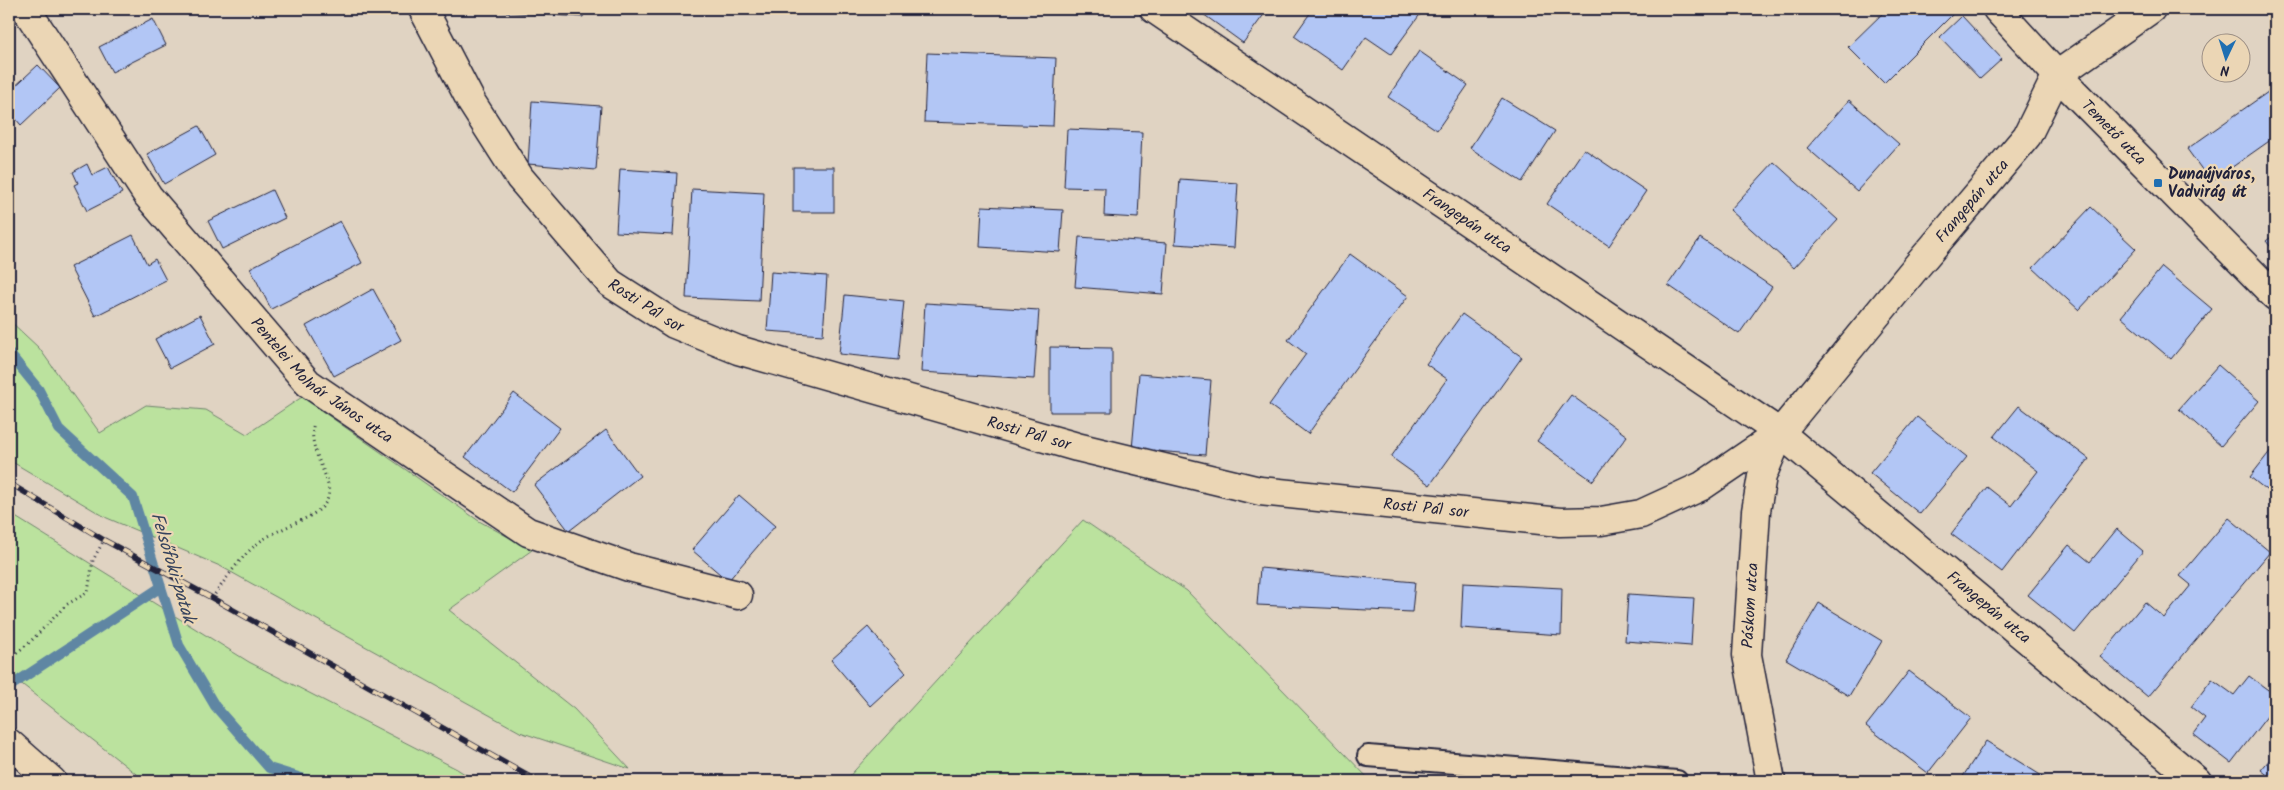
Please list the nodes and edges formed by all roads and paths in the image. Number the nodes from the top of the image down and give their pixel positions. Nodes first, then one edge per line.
1 (26, 9) edge
2 (423, 9) edge
3 (1154, 9) edge
4 (1997, 9) edge
5 (2151, 9) edge
6 (2057, 75) junction
7 (2275, 296) edge
8 (327, 396) junction
9 (1780, 433) junction
10 (104, 540) dead end
11 (738, 595) dead end
12 (212, 598) dead end
13 (9, 659) edge
14 (9, 743) edge
15 (1368, 756) dead end
16 (52, 781) edge
17 (1677, 781) edge
18 (1771, 781) edge
19 (2197, 781) edge

1 - 8 street, Pentelei Molnár János utca
2 - 9 street, Rosti Pál sor
3 - 9 street, Frangepán utca
4 - 6 street, Temető utca
5 - 6 street
6 - 7 street, Temető utca
6 - 9 street, Frangepán utca
8 - 11 street, Pentelei Molnár János utca
8 - 12 path
9 - 18 street, Páskom utca
9 - 19 street, Frangepán utca
10 - 13 path
14 - 16 street
15 - 17 lane

